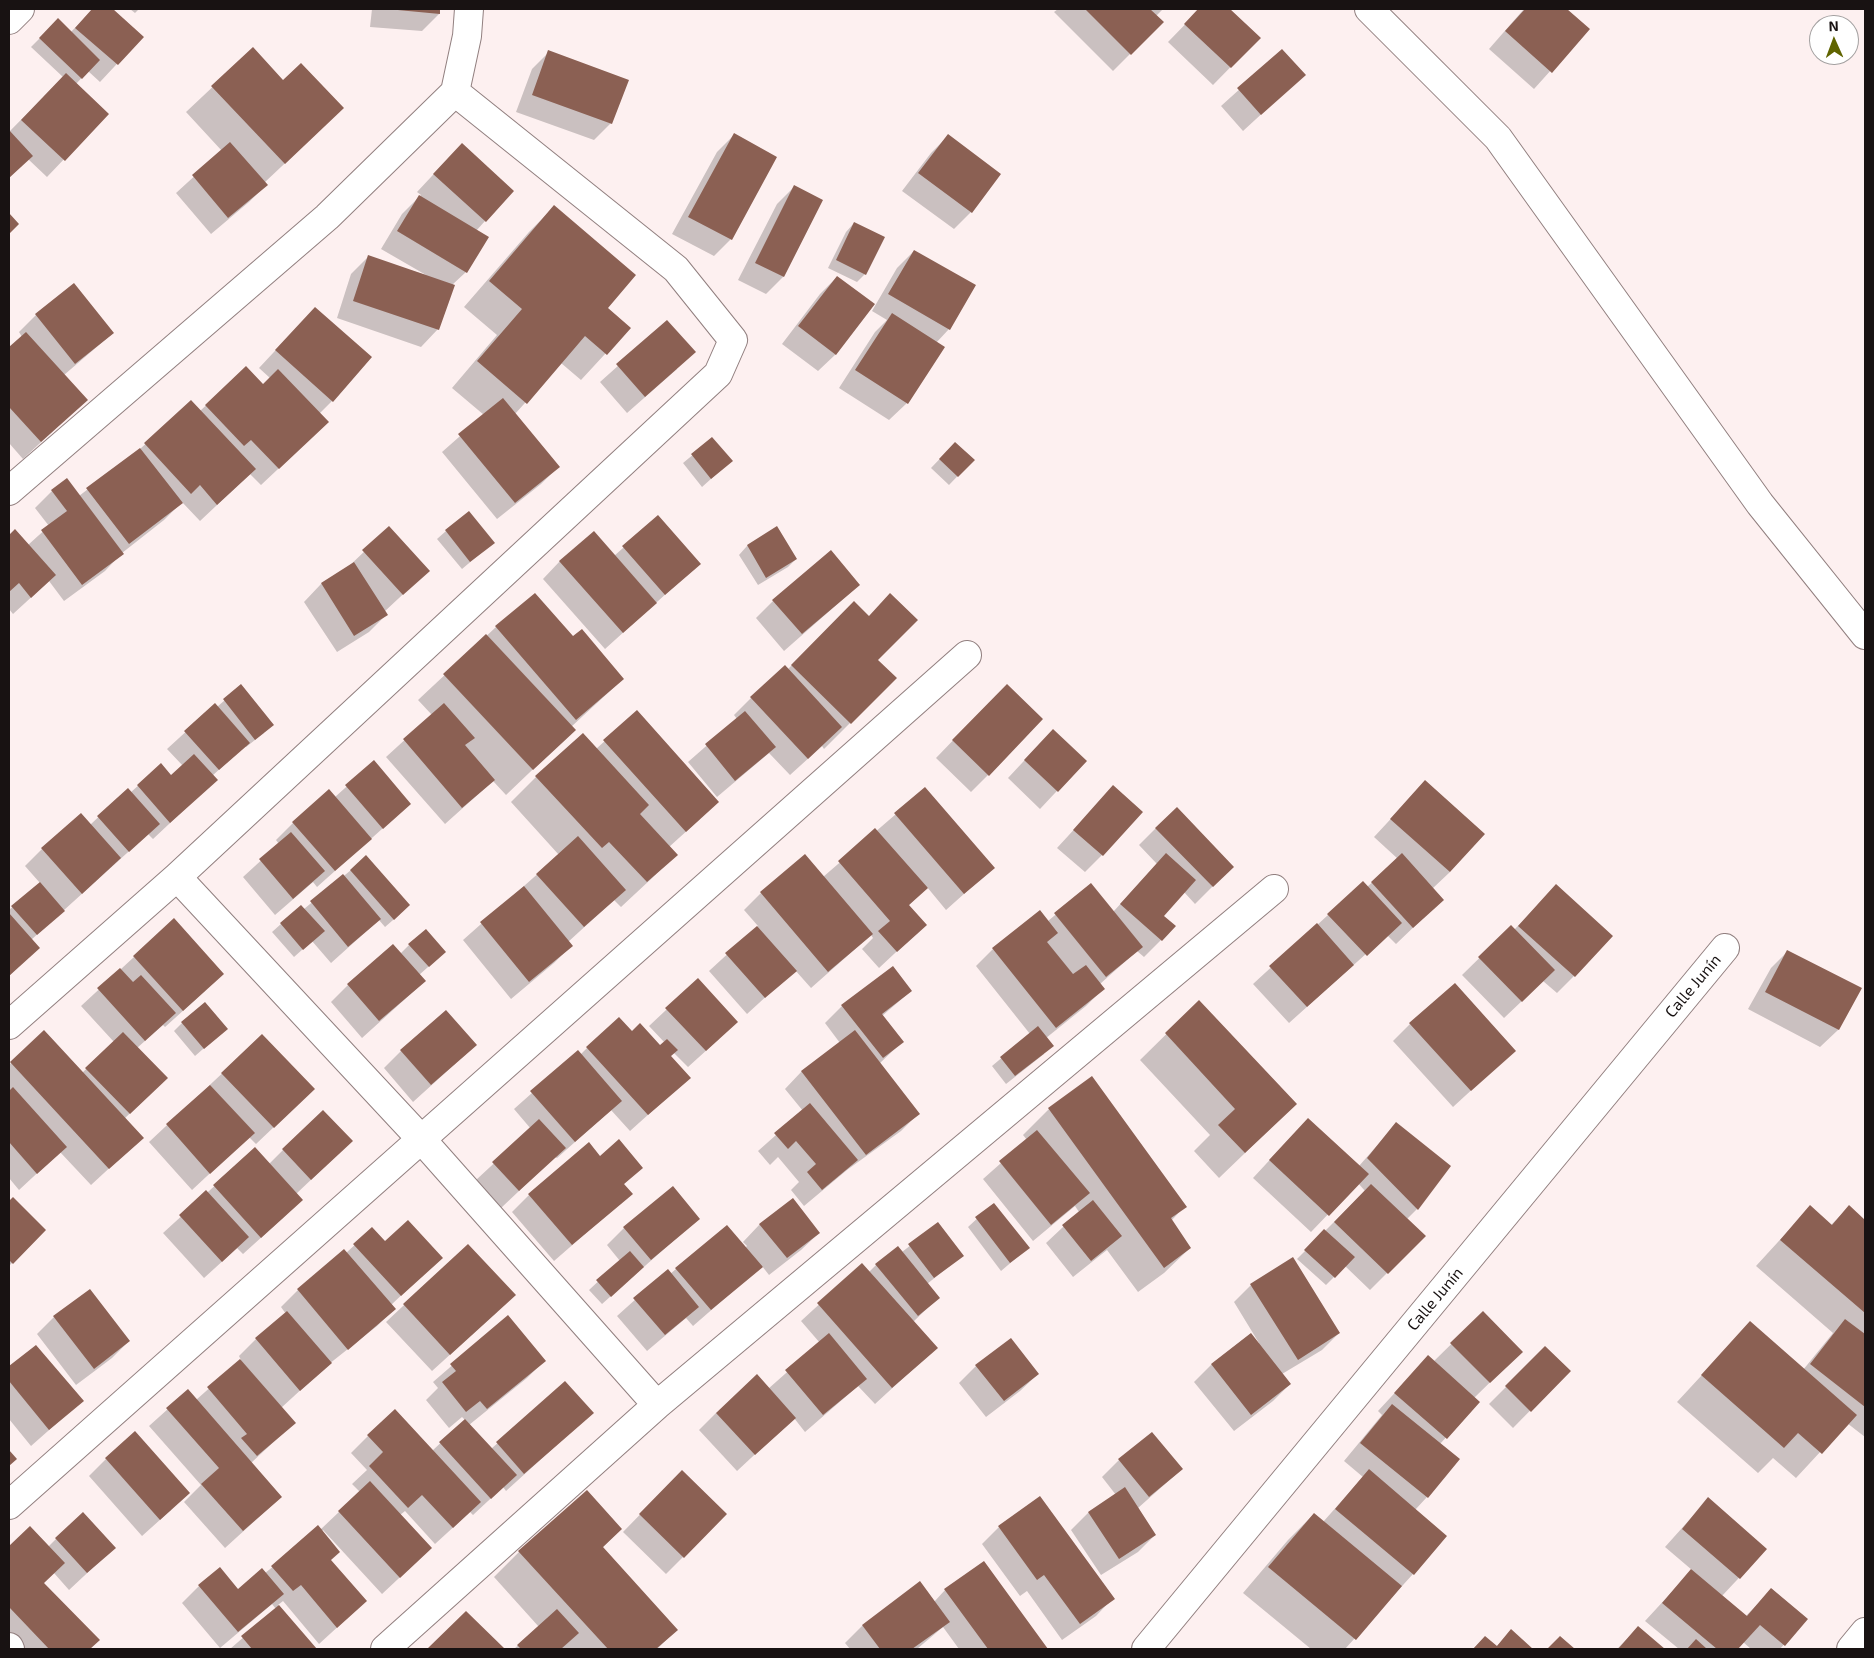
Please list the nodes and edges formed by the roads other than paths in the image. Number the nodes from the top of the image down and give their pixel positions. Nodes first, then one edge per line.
1 (20, 9) edge
2 (469, 9) edge
3 (1370, 9) edge
4 (9, 20) edge
5 (455, 92) junction
6 (9, 491) edge
7 (1865, 635) edge
8 (967, 655) dead end
9 (177, 877) junction
10 (1274, 888) dead end
11 (1725, 948) dead end
12 (9, 1025) edge
13 (422, 1140) junction
14 (657, 1405) junction
15 (9, 1504) edge
16 (1865, 1632) edge
17 (386, 1649) edge
18 (1146, 1649) edge
19 (1851, 1649) edge

1 - 4 street
2 - 5 street
3 - 7 street
5 - 6 street
5 - 9 street
8 - 13 street
9 - 12 street
9 - 13 street
10 - 14 street
11 - 18 street, Calle Junín
13 - 14 street
13 - 15 street
14 - 17 street
16 - 19 street

